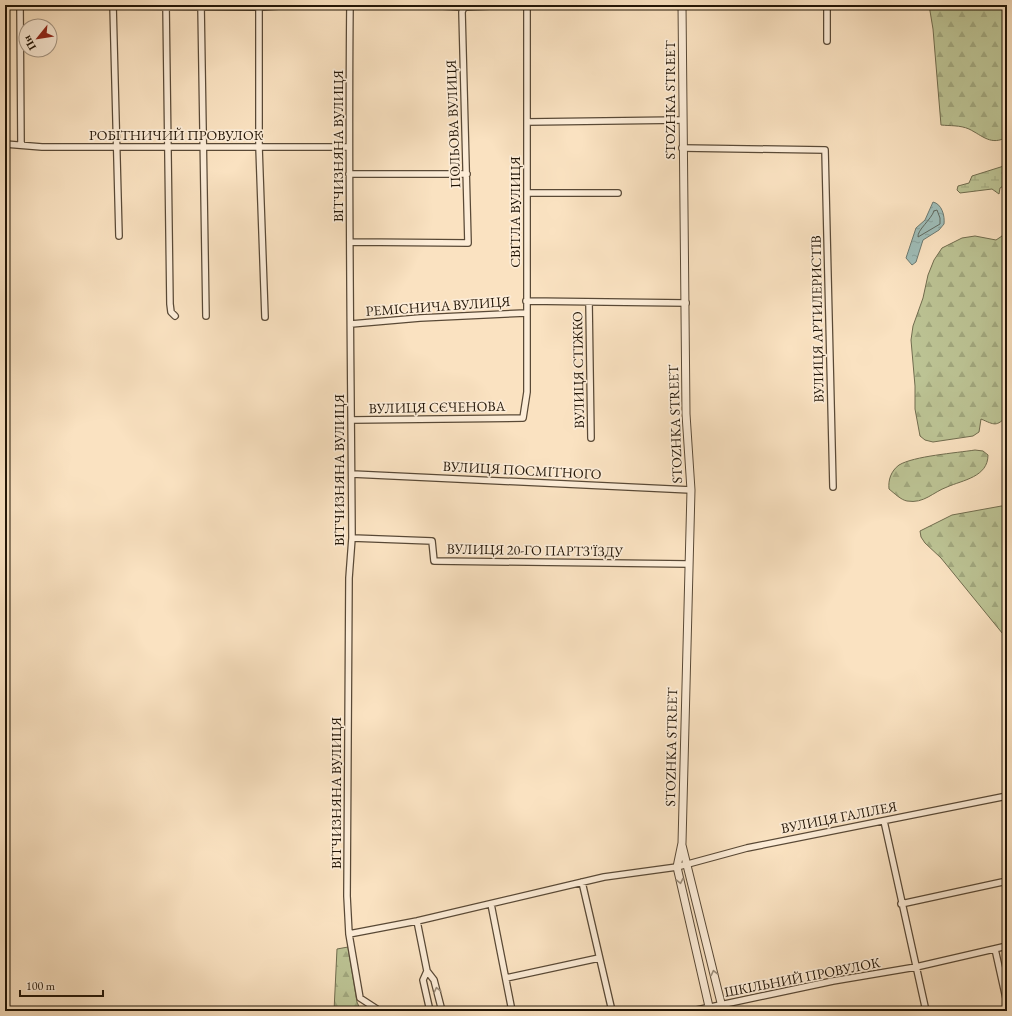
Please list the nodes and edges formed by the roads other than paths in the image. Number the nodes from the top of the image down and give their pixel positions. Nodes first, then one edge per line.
1 (20, 5) edge
2 (113, 5) edge
3 (166, 5) edge
4 (201, 5) edge
5 (298, 5) edge
6 (350, 5) edge
7 (422, 5) edge
8 (518, 5) edge
9 (527, 5) edge
10 (682, 5) edge
11 (827, 5) edge
12 (5, 6) edge
13 (259, 6) edge
14 (464, 6) edge
15 (827, 41) dead end
16 (682, 120) junction
17 (527, 122) junction
18 (5, 144) edge
19 (21, 145) junction
20 (202, 146) junction
21 (117, 147) junction
22 (168, 147) junction
23 (259, 147) junction
24 (348, 147) junction
25 (682, 148) junction
26 (349, 174) junction
27 (467, 174) junction
28 (528, 193) junction
29 (618, 193) dead end
30 (119, 236) dead end
31 (351, 242) junction
32 (526, 301) junction
33 (589, 302) junction
34 (686, 302) junction
35 (526, 313) junction
36 (175, 316) dead end
37 (206, 316) dead end
38 (265, 317) dead end
39 (351, 324) junction
40 (523, 418) joint
41 (352, 420) junction
42 (591, 438) dead end
43 (352, 474) junction
44 (833, 487) dead end
45 (691, 490) junction
46 (352, 538) junction
47 (688, 564) junction
48 (1007, 796) edge
49 (884, 821) junction
50 (682, 843) junction
51 (688, 864) junction
52 (677, 867) junction
53 (1007, 881) edge
54 (582, 882) junction
55 (490, 904) junction
56 (901, 904) junction
57 (417, 921) junction
58 (349, 934) junction
59 (1007, 946) edge
60 (995, 949) junction
61 (599, 958) junction
62 (916, 967) junction
63 (427, 971) junction
64 (506, 978) junction
65 (1007, 1003) edge
66 (722, 1008) edge
67 (710, 1009) edge
68 (380, 1011) edge
69 (430, 1011) edge
70 (442, 1011) edge
71 (512, 1011) edge
72 (612, 1011) edge
73 (692, 1011) edge
74 (926, 1011) edge

1 - 2 street
1 - 12 street
1 - 19 street
2 - 3 street
2 - 21 street
3 - 4 street
3 - 22 street
4 - 13 street
4 - 20 street
5 - 13 street
6 - 24 street, ВІТЧИЗНЯНА ВУЛИЦЯ
7 - 14 street
8 - 14 street
9 - 17 street, СВІТЛА ВУЛИЦЯ
10 - 16 street, STOZHKA STREET
11 - 15 street
13 - 23 street
14 - 27 street, ПОЛЬОВА ВУЛИЦЯ
16 - 17 street
16 - 25 street, STOZHKA STREET
17 - 28 street, СВІТЛА ВУЛИЦЯ
18 - 19 street, РОБІТНИЧИЙ ПРОВУЛОК
19 - 21 street, РОБІТНИЧИЙ ПРОВУЛОК
20 - 22 street, РОБІТНИЧИЙ ПРОВУЛОК
20 - 23 street, РОБІТНИЧИЙ ПРОВУЛОК
20 - 37 street
21 - 22 street, РОБІТНИЧИЙ ПРОВУЛОК
21 - 30 street
22 - 36 street
23 - 24 street, РОБІТНИЧИЙ ПРОВУЛОК
23 - 38 street
24 - 26 street, ВІТЧИЗНЯНА ВУЛИЦЯ
25 - 34 street, STOZHKA STREET
25 - 44 street, ВУЛИЦЯ АРТИЛЕРИСТІВ
26 - 27 street
26 - 31 street, ВІТЧИЗНЯНА ВУЛИЦЯ
27 - 31 street, ПОЛЬОВА ВУЛИЦЯ
28 - 29 street
28 - 32 street, СВІТЛА ВУЛИЦЯ
31 - 39 street, ВІТЧИЗНЯНА ВУЛИЦЯ
32 - 33 street, РЕМІСНИЧА ВУЛИЦЯ
32 - 35 street, СВІТЛА ВУЛИЦЯ
33 - 34 street, РЕМІСНИЧА ВУЛИЦЯ
33 - 42 street, ВУЛИЦЯ СТІЖКО
34 - 45 street, STOZHKA STREET
35 - 39 street, РЕМІСНИЧА ВУЛИЦЯ
35 - 40 street, СВІТЛА ВУЛИЦЯ
39 - 41 street, ВІТЧИЗНЯНА ВУЛИЦЯ
40 - 41 street, ВУЛИЦЯ СЄЧЕНОВА
41 - 43 street, ВІТЧИЗНЯНА ВУЛИЦЯ
43 - 45 street, ВУЛИЦЯ ПОСМІТНОГО
43 - 46 street, ВІТЧИЗНЯНА ВУЛИЦЯ
45 - 47 street, STOZHKA STREET
46 - 47 street, ВУЛИЦЯ 20-ГО ПАРТЗ'ЇЗДУ
46 - 58 street, ВІТЧИЗНЯНА ВУЛИЦЯ
47 - 50 street, STOZHKA STREET
48 - 49 street, ВУЛИЦЯ ГАЛІЛЕЯ
49 - 51 street, ВУЛИЦЯ ГАЛІЛЕЯ
49 - 56 street
50 - 51 street, STOZHKA STREET
50 - 52 street, STOZHKA STREET
51 - 52 street, ВУЛИЦЯ ГАЛІЛЕЯ
66 -> 51 street, STOZHKA STREET
52 - 54 street, ВУЛИЦЯ ГАЛІЛЕЯ
52 -> 67 street, STOZHKA STREET
53 - 56 street
54 - 55 street, ВУЛИЦЯ ГАЛІЛЕЯ
54 - 61 street
55 - 57 street, ВУЛИЦЯ ГАЛІЛЕЯ
55 - 64 street
56 - 62 street
57 - 58 street, ВУЛИЦЯ ГАЛІЛЕЯ
57 - 63 street
58 - 68 street, ВІТЧИЗНЯНА ВУЛИЦЯ
59 - 60 street, ШКІЛЬНИЙ ПРОВУЛОК
60 - 62 street, ШКІЛЬНИЙ ПРОВУЛОК
60 - 65 street
61 - 64 street
61 - 72 street
62 - 66 street, ШКІЛЬНИЙ ПРОВУЛОК
62 - 74 street
63 - 69 street
70 -> 63 street
64 - 71 street
66 - 67 street, ШКІЛЬНИЙ ПРОВУЛОК
67 - 73 street, ШКІЛЬНИЙ ПРОВУЛОК

